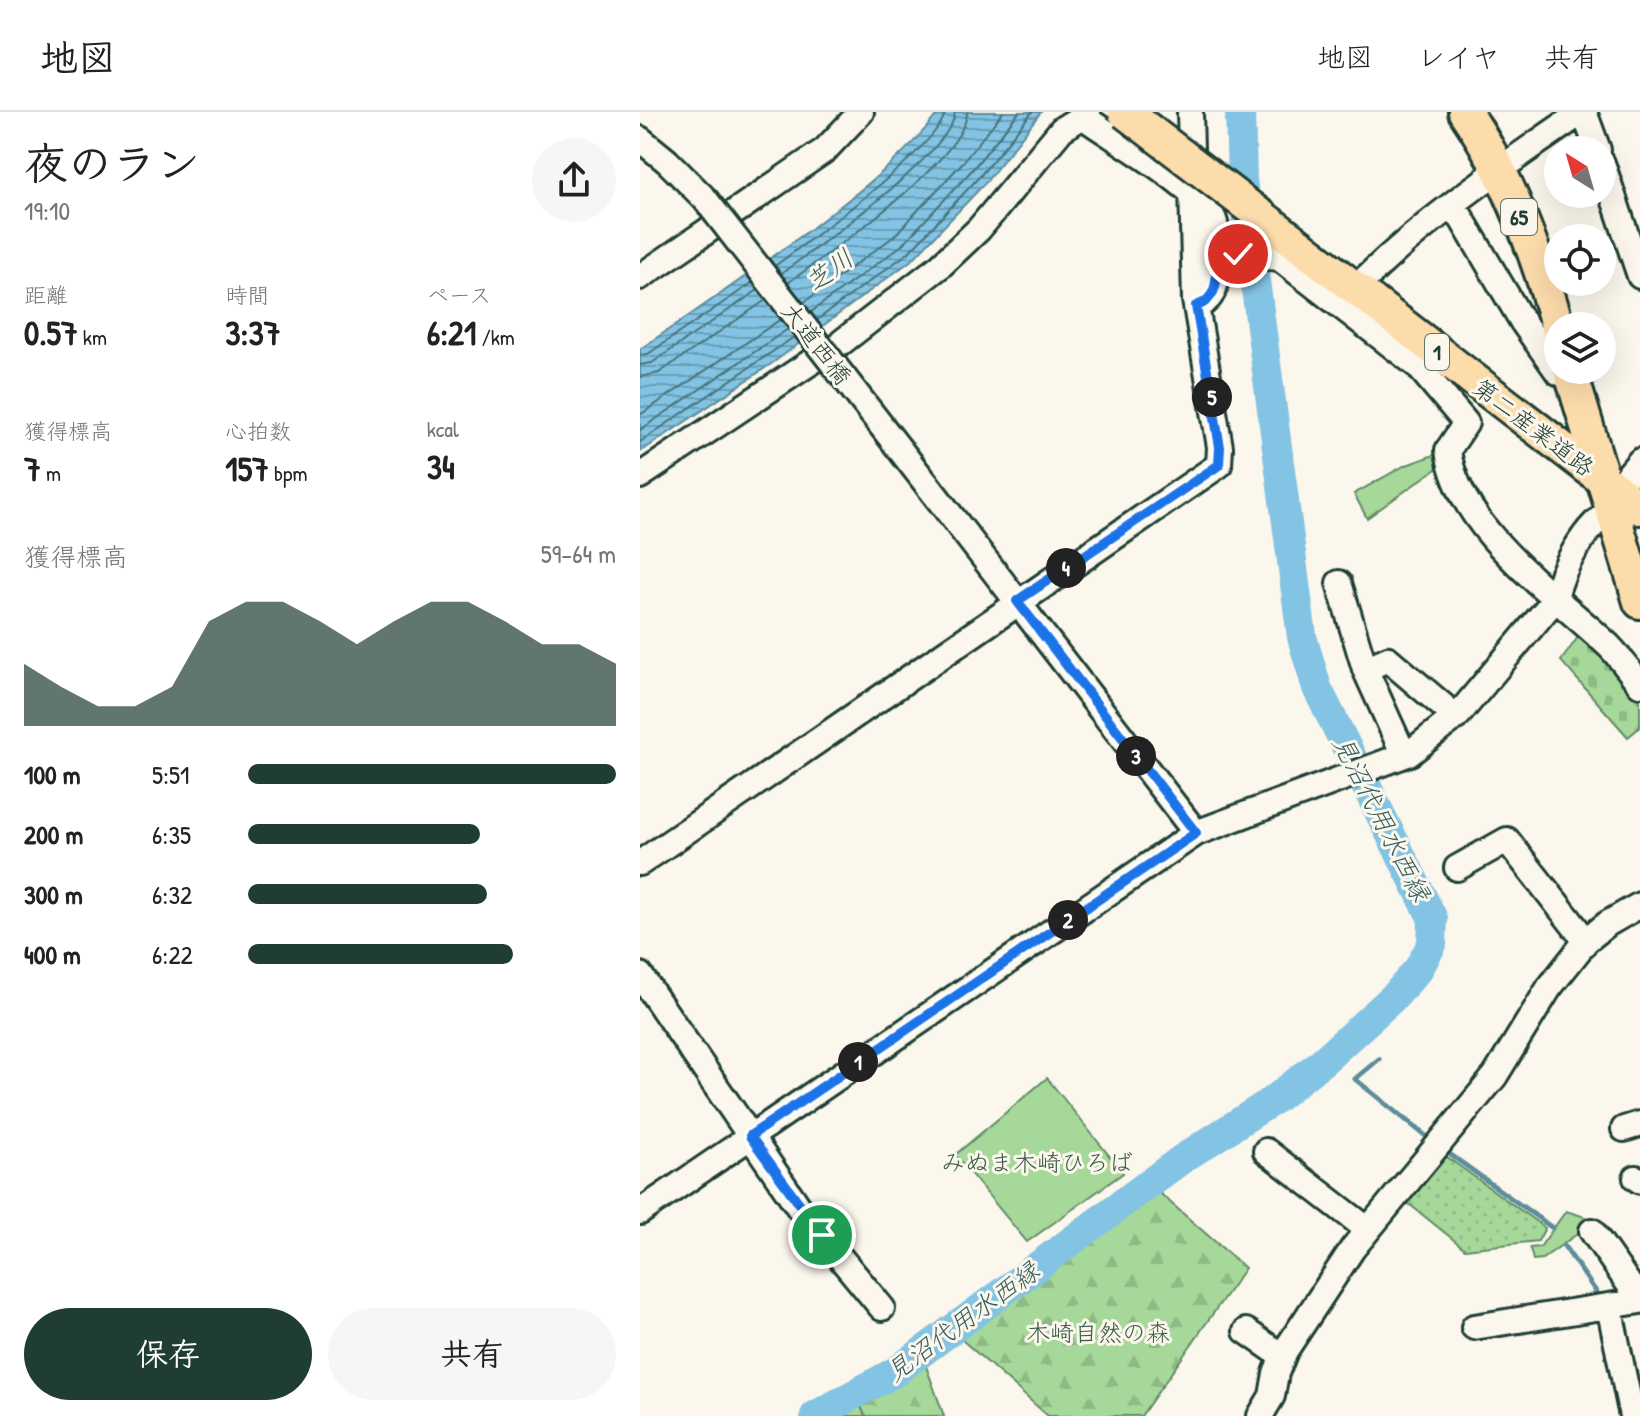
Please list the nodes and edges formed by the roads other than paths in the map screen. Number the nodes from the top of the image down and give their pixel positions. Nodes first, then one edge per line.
1 (861, 112) edge
2 (1125, 112) edge
3 (1154, 112) edge
4 (1190, 112) edge
5 (1465, 112) edge
6 (1583, 112) edge
7 (1090, 118) edge
8 (1592, 136) edge
9 (640, 139) edge
10 (1499, 170) junction
11 (1194, 193) junction
12 (1453, 204) junction
13 (1616, 204) edge
14 (1274, 214) junction
15 (1227, 254) junction
16 (1639, 271) edge
17 (640, 277) edge
18 (1354, 290) junction
19 (1196, 306) junction
20 (1553, 312) edge
21 (842, 342) dead end
22 (1544, 352) edge
23 (811, 362) dead end
24 (1574, 384) edge
25 (1498, 400) junction
26 (1466, 423) junction
27 (1593, 447) junction
28 (1628, 474) edge
29 (640, 476) edge
30 (1626, 509) edge
31 (1339, 583) dead end
32 (1555, 599) junction
33 (1017, 601) junction
34 (1640, 602) edge
35 (1365, 669) junction
36 (1640, 684) edge
37 (1456, 717) junction
38 (1404, 755) junction
39 (1196, 833) junction
40 (640, 863) edge
41 (1457, 868) dead end
42 (1640, 905) edge
43 (1586, 941) junction
44 (640, 975) edge
45 (750, 1136) junction
46 (1266, 1151) dead end
47 (640, 1212) edge
48 (1367, 1229) junction
49 (1592, 1231) dead end
50 (1640, 1300) edge
51 (1609, 1306) junction
52 (882, 1308) dead end
53 (1474, 1327) dead end
54 (1246, 1331) dead end
55 (1282, 1356) junction
56 (1260, 1416) edge
57 (1632, 1416) edge

1 - 17 street
2 - 14 main road, 第二産業道路 / 1, bridge
3 - 14 main road, 第二産業道路 / 1
4 - 11 street
5 - 10 main road, 65
6 - 8 street
6 - 10 street
7 - 11 street
7 - 21 street
9 - 33 street, 大道西橋, bridge
10 - 12 street
10 - 20 main road, 65
11 - 15 street
11 - 19 street
12 - 18 street
12 - 22 street
13 - 16 street
14 - 18 main road, 第二産業道路 / 1
15 - 18 street
15 - 19 street
18 - 25 main road, 第二産業道路 / 1
18 - 26 street
18 - 27 main road, 第二産業道路 / 1
19 - 33 street
23 - 29 street
24 - 27 main road
25 - 26 street
25 - 28 main road, 第二産業道路 / 1
26 - 32 street
27 - 28 main road
28 - 30 main road
30 - 32 street
30 - 34 main road
31 - 35 street
32 - 36 street
32 - 37 street
33 - 39 street, 大道西橋
33 - 40 street
35 - 37 street
35 - 38 street
37 - 38 street
38 - 39 street
39 - 45 street
41 - 43 street
42 - 43 street
43 - 48 street
44 - 45 street
45 - 47 street
45 - 52 street
46 - 48 street
48 - 55 street
49 - 50 street
50 - 51 street
51 - 53 street
51 - 57 street
54 - 55 street
55 - 56 street

